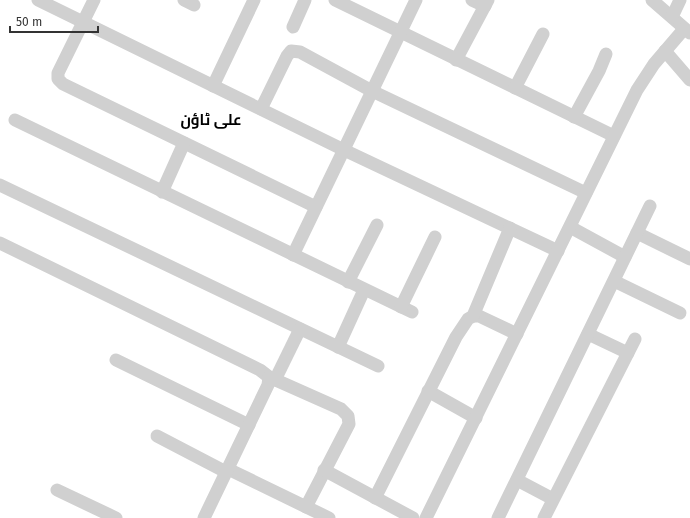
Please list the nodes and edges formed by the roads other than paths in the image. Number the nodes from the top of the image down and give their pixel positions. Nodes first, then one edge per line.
1 (38, 0) edge
2 (94, 0) edge
3 (254, 0) edge
4 (306, 0) edge
5 (335, 0) edge
6 (416, 0) edge
7 (472, 0) edge
8 (652, 0) edge
9 (680, 0) edge
10 (486, 3) edge
11 (672, 17) junction
12 (83, 22) junction
13 (293, 27) dead end
14 (687, 31) edge
15 (401, 33) junction
16 (543, 34) dead end
17 (665, 51) junction
18 (606, 54) dead end
19 (456, 60) junction
20 (690, 80) edge
21 (213, 86) junction
22 (515, 88) junction
23 (372, 91) junction
24 (261, 109) junction
25 (574, 117) junction
26 (15, 120) dead end
27 (614, 136) junction
28 (184, 143) junction
29 (344, 150) junction
30 (0, 185) edge
31 (162, 192) junction
32 (586, 193) junction
33 (650, 206) dead end
34 (316, 207) junction
35 (378, 225) dead end
36 (570, 227) junction
37 (510, 228) junction
38 (637, 233) junction
39 (435, 237) dead end
40 (0, 243) edge
41 (558, 251) junction
42 (293, 255) junction
43 (625, 257) junction
44 (690, 259) edge
45 (614, 281) junction
46 (348, 282) junction
47 (364, 290) junction
48 (680, 313) dead end
49 (473, 316) junction
50 (300, 329) junction
51 (517, 334) junction
52 (588, 334) junction
53 (634, 339) dead end
54 (338, 347) junction
55 (628, 353) junction
56 (116, 360) dead end
57 (378, 366) dead end
58 (272, 378) junction
59 (428, 391) junction
60 (476, 418) junction
61 (249, 425) junction
62 (157, 436) dead end
63 (227, 470) junction
64 (324, 470) junction
65 (517, 480) junction
66 (57, 490) dead end
67 (375, 498) junction
68 (554, 499) junction
69 (306, 507) junction
70 (116, 518) edge
71 (204, 518) edge
72 (329, 518) edge
73 (413, 518) edge
74 (426, 518) edge
75 (498, 518) edge
76 (544, 518) edge

1 - 12 street
2 - 12 street
3 - 21 street
4 - 13 street
5 - 15 street
6 - 15 street
7 - 10 street
8 - 11 street
9 - 11 street
10 - 19 street
11 - 14 street
12 - 21 street
12 - 28 street
14 - 17 street
15 - 19 street
15 - 23 street
16 - 22 street
17 - 20 street
17 - 27 street
18 - 25 street
19 - 22 street
21 - 24 street
22 - 25 street
23 - 24 street
23 - 29 street
23 - 32 street
24 - 29 street
25 - 27 street
26 - 31 street
27 - 32 street
28 - 31 street
28 - 34 street
29 - 34 street
29 - 37 street
30 - 50 street
31 - 42 street
32 - 36 street
33 - 38 street
34 - 42 street
35 - 46 street
36 - 41 street
36 - 43 street
37 - 41 street
37 - 49 street
38 - 43 street
38 - 44 street
39 - 47 street
40 - 58 street
41 - 51 street
42 - 46 street
43 - 45 street
45 - 48 street
45 - 52 street
46 - 47 street
47 - 54 street
49 - 51 street
49 - 59 street
50 - 54 street
50 - 58 street
51 - 60 street
52 - 55 street
52 - 65 street
53 - 55 street
54 - 57 street
55 - 68 street
56 - 61 street
58 - 61 street
58 - 64 street
59 - 60 street
59 - 67 street
60 - 74 street
61 - 63 street
62 - 63 street
63 - 69 street
63 - 71 street
64 - 67 street
64 - 69 street
65 - 68 street
65 - 75 street
66 - 70 street
67 - 73 street
68 - 76 street
69 - 72 street

